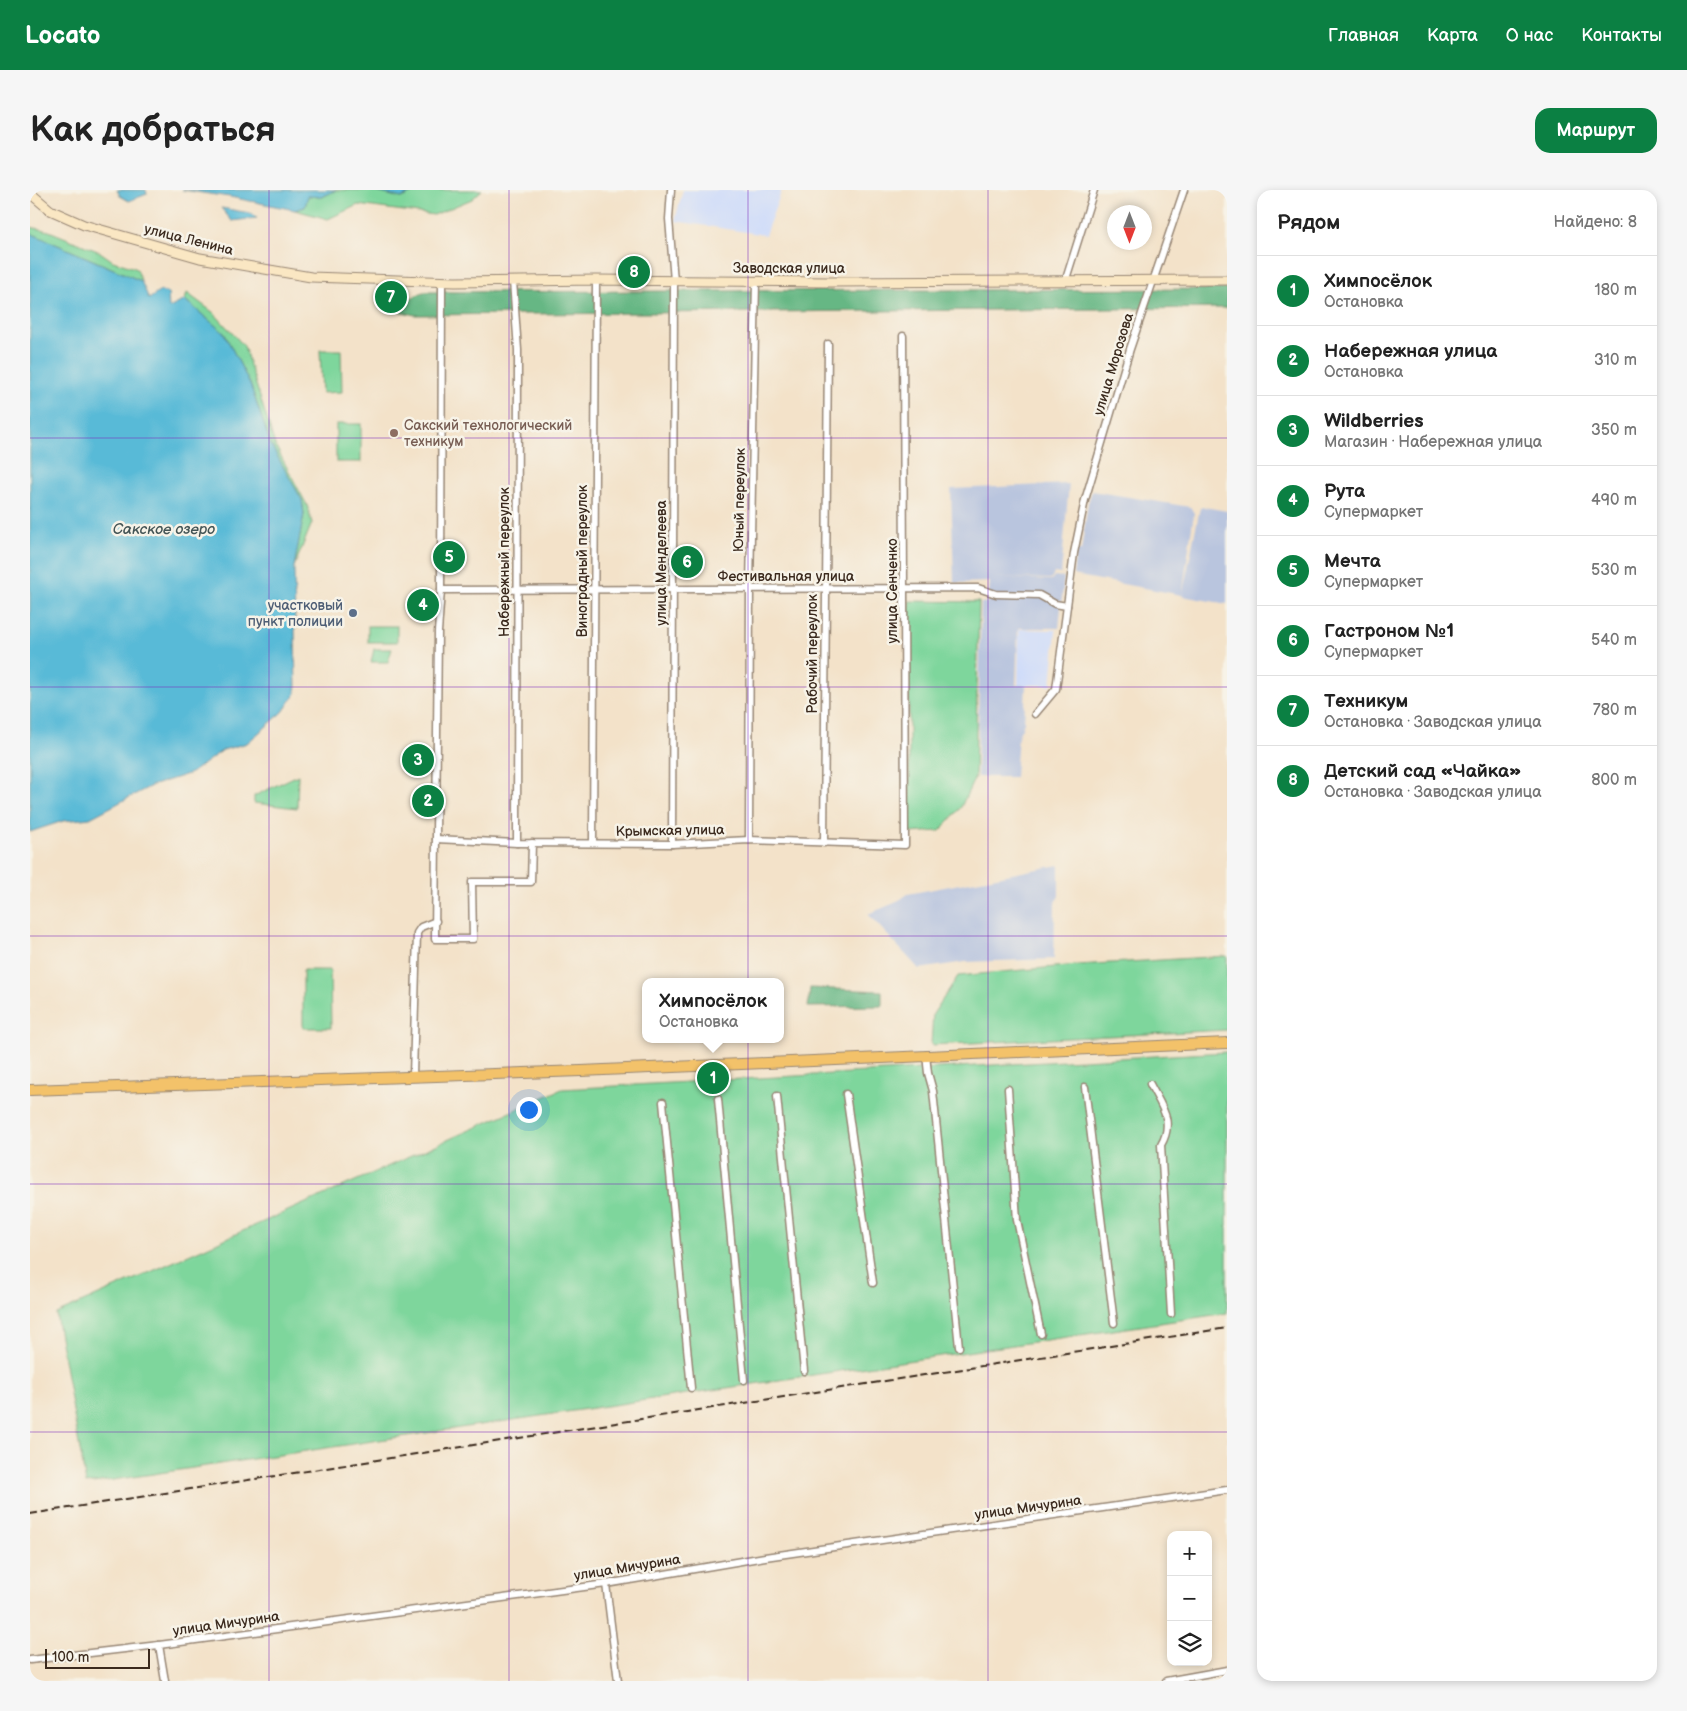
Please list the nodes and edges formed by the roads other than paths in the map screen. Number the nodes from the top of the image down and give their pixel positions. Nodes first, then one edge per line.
1 (671, 190) edge
2 (1094, 190) edge
3 (1184, 190) edge
4 (30, 194) edge
5 (1066, 279) junction
6 (352, 280) joint
7 (596, 280) junction
8 (1154, 280) junction
9 (1227, 280) edge
10 (514, 281) junction
11 (756, 281) junction
12 (442, 282) junction
13 (674, 282) junction
14 (903, 336) dead end
15 (828, 344) dead end
16 (905, 588) junction
17 (673, 589) junction
18 (750, 589) junction
19 (825, 589) junction
20 (441, 590) junction
21 (516, 590) junction
22 (595, 590) junction
23 (1067, 606) junction
24 (1036, 714) dead end
25 (436, 839) junction
26 (749, 840) junction
27 (516, 843) junction
28 (532, 843) junction
29 (593, 843) junction
30 (824, 843) junction
31 (672, 844) junction
32 (905, 845) joint
33 (436, 921) junction
34 (1227, 1043) edge
35 (926, 1055) junction
36 (413, 1076) junction
37 (1150, 1084) dead end
38 (1085, 1087) dead end
39 (1008, 1089) dead end
40 (30, 1090) edge
41 (846, 1094) dead end
42 (777, 1096) dead end
43 (718, 1099) dead end
44 (663, 1102) dead end
45 (873, 1283) dead end
46 (1170, 1314) dead end
47 (1114, 1323) dead end
48 (1041, 1334) dead end
49 (959, 1347) dead end
50 (804, 1371) dead end
51 (744, 1380) dead end
52 (691, 1388) dead end
53 (1227, 1490) edge
54 (606, 1584) junction
55 (159, 1645) junction
56 (30, 1660) edge
57 (1227, 1670) edge
58 (165, 1681) edge
59 (618, 1681) edge
60 (1166, 1681) edge

1 - 13 street, улица Менделеева
2 - 5 street
3 - 8 street, улица Морозова
4 - 6 street, улица Ленина
5 - 8 street, Заводская улица
5 - 11 street, Заводская улица
6 - 12 street, Заводская улица
7 - 10 street, Заводская улица
7 - 13 street, Заводская улица
7 - 22 street, Виноградный переулок
8 - 9 street, Заводская улица
8 - 23 street, улица Морозова
10 - 12 street, Заводская улица
10 - 21 street, Набережный переулок
11 - 13 street, Заводская улица
11 - 18 street, Юный переулок
12 - 20 street
13 - 17 street, улица Менделеева
14 - 16 street, улица Сенченко
15 - 19 street, Рабочий переулок
16 - 19 street, Фестивальная улица
16 - 23 street, Фестивальная улица
16 - 32 street, улица Сенченко
17 - 18 street, Фестивальная улица
17 - 22 street, Фестивальная улица
17 - 31 street, улица Менделеева
18 - 19 street, Фестивальная улица
18 - 26 street, Юный переулок
19 - 30 street, Рабочий переулок
20 - 21 street, Фестивальная улица
20 - 25 street
21 - 22 street, Фестивальная улица
21 - 27 street, Набережный переулок
22 - 29 street, Виноградный переулок
23 - 24 street, улица Морозова
25 - 27 street, Крымская улица
25 - 33 street
26 - 30 street, Крымская улица
26 - 31 street, Крымская улица
27 - 28 street, Крымская улица
28 - 29 street, Крымская улица
28 - 33 street
29 - 31 street, Крымская улица
30 - 32 street, Крымская улица
33 - 36 street
34 - 35 main road
35 - 36 main road
35 - 49 street
36 - 40 main road
37 - 46 street
38 - 47 street
39 - 48 street
41 - 45 street
42 - 50 street
43 - 51 street
44 - 52 street
53 - 54 street, улица Мичурина
54 - 55 street, улица Мичурина
54 - 59 street
55 - 56 street, улица Мичурина
55 - 58 street
57 - 60 street

